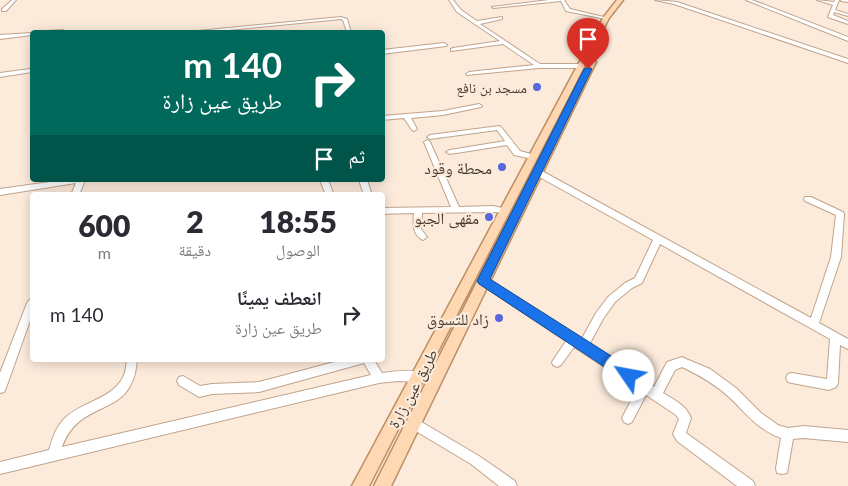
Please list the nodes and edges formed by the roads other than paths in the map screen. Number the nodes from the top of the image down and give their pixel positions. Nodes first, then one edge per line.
1 (14, 0) edge
2 (451, 0) edge
3 (552, 0) edge
4 (620, 0) edge
5 (627, 0) edge
6 (657, 0) edge
7 (748, 0) edge
8 (820, 0) edge
9 (844, 0) edge
10 (848, 1) edge
11 (836, 2) edge
12 (494, 7) dead end
13 (4, 10) dead end
14 (832, 10) junction
15 (848, 15) edge
16 (500, 18) dead end
17 (606, 18) junction
18 (476, 23) junction
19 (848, 23) edge
20 (218, 30) edge
21 (348, 30) edge
22 (30, 34) edge
23 (0, 37) edge
24 (848, 39) edge
25 (504, 42) junction
26 (444, 45) dead end
27 (453, 50) dead end
28 (385, 52) edge
29 (848, 61) edge
30 (539, 66) junction
31 (581, 66) junction
32 (30, 71) dead end
33 (469, 74) dead end
34 (0, 75) edge
35 (479, 106) dead end
36 (385, 117) edge
37 (407, 117) junction
38 (414, 129) dead end
39 (510, 142) junction
40 (450, 152) dead end
41 (532, 157) junction
42 (534, 177) junction
43 (67, 182) edge
44 (0, 192) edge
45 (808, 198) dead end
46 (456, 210) junction
47 (385, 211) edge
48 (418, 211) junction
49 (504, 211) junction
50 (423, 238) dead end
51 (658, 239) junction
52 (483, 281) junction
53 (30, 308) edge
54 (814, 324) junction
55 (835, 336) junction
56 (578, 343) junction
57 (848, 344) edge
58 (132, 362) edge
59 (352, 362) edge
60 (369, 362) edge
61 (557, 362) dead end
62 (418, 377) junction
63 (379, 378) junction
64 (792, 378) dead end
65 (184, 381) dead end
66 (645, 386) junction
67 (0, 388) edge
68 (656, 394) junction
69 (628, 418) dead end
70 (413, 423) junction
71 (788, 434) junction
72 (848, 436) edge
73 (53, 456) junction
74 (0, 468) edge
75 (782, 468) dead end
76 (507, 485) edge
77 (360, 486) edge
78 (382, 486) edge
79 (748, 486) edge

1 - 13 street
2 - 18 street
3 - 12 street
3 - 17 street
4 - 17 main road, طريق عين زارة
5 - 42 main road, طريق عين زارة
6 - 29 street
7 - 24 street
8 - 11 street
9 - 10 street
11 - 14 street
14 - 15 street
14 - 19 street
16 - 18 street
17 - 31 main road, طريق عين زارة
18 - 25 street
20 - 21 street
22 - 23 street
25 - 27 street
25 - 30 street
26 - 28 street
30 - 31 street
30 - 33 street
31 - 41 main road, طريق عين زارة
32 - 34 street
35 - 37 street
36 - 37 street
37 - 38 street
39 - 40 street
39 - 41 street
39 - 46 street
41 - 49 main road, طريق عين زارة
42 - 51 street
42 - 52 main road, طريق عين زارة
43 - 44 street
45 - 54 street
46 - 48 street
46 - 49 street
47 - 48 street
48 - 50 street
49 - 62 main road, طريق عين زارة
51 - 54 street
51 - 56 street
52 - 56 street
52 - 70 main road, طريق عين زارة
53 - 67 street
54 - 55 street
55 - 57 street
55 - 64 street
56 - 61 street
56 - 66 street
58 - 73 street
59 - 65 street
60 - 63 street
62 - 63 street
62 - 77 main road, طريق عين زارة
63 - 73 street
66 - 68 street
66 - 69 street
68 - 71 street
68 - 79 street
70 - 76 street
70 - 78 main road, طريق عين زارة
71 - 72 street
71 - 75 street
73 - 74 street

